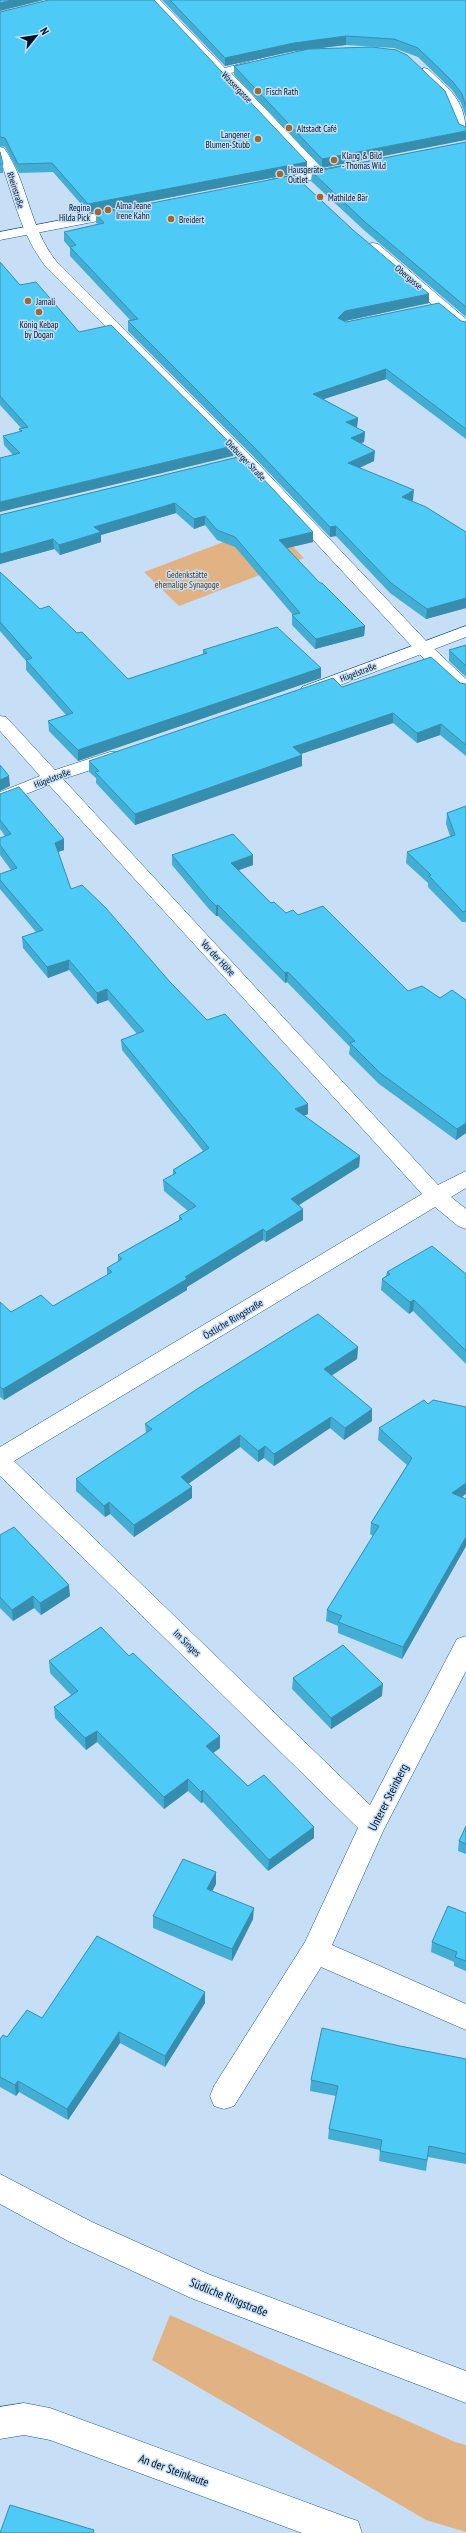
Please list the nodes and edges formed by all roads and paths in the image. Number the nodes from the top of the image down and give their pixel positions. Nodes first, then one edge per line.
1 (154, 0) edge
2 (273, 60) edge
3 (416, 64) edge
4 (222, 72) junction
5 (466, 132) edge
6 (0, 151) edge
7 (356, 167) edge
8 (320, 174) junction
9 (260, 186) edge
10 (145, 208) edge
11 (30, 230) junction
12 (0, 236) edge
13 (364, 240) edge
14 (466, 326) edge
15 (246, 459) junction
16 (230, 463) edge
17 (466, 631) edge
18 (422, 648) junction
19 (466, 688) edge
20 (295, 695) edge
21 (0, 721) edge
22 (133, 750) edge
23 (52, 777) junction
24 (0, 799) edge
25 (466, 1178) edge
26 (436, 1196) junction
27 (466, 1221) edge
28 (0, 1460) edge
29 (466, 1646) edge
30 (373, 1825) junction
31 (315, 1951) junction
32 (466, 2017) edge
33 (224, 2096) dead end
34 (0, 2188) edge
35 (466, 2387) edge
36 (0, 2423) edge
37 (346, 2533) edge

1 - 4 street, Wassergasse
2 - 4 street
3 - 5 street
4 - 8 street, Wassergasse
6 - 11 street, Rheinstraße
7 - 8 street
8 - 9 street
10 - 11 street
11 - 12 street
11 - 15 street, Dieburger Straße
13 - 14 street, Obergasse
15 - 16 street
15 - 18 street, Dieburger Straße
17 - 18 street, Hügelstraße
18 - 19 street, Dieburger Straße
18 - 20 street, Hügelstraße
21 - 23 street, Vor der Höhe
22 - 23 street, Hügelstraße
23 - 24 street, Hügelstraße
23 - 26 street, Vor der Höhe
25 - 26 street, Östliche Ringstraße
26 - 27 street, Vor der Höhe
26 - 28 street, Östliche Ringstraße
28 - 30 street, Im Singes
29 - 30 street, Unterer Steinberg
30 - 31 street, Unterer Steinberg
31 - 32 street
31 - 33 street, Unterer Steinberg
34 - 35 street, Südliche Ringstraße
36 - 37 street, An der Steinkaute

